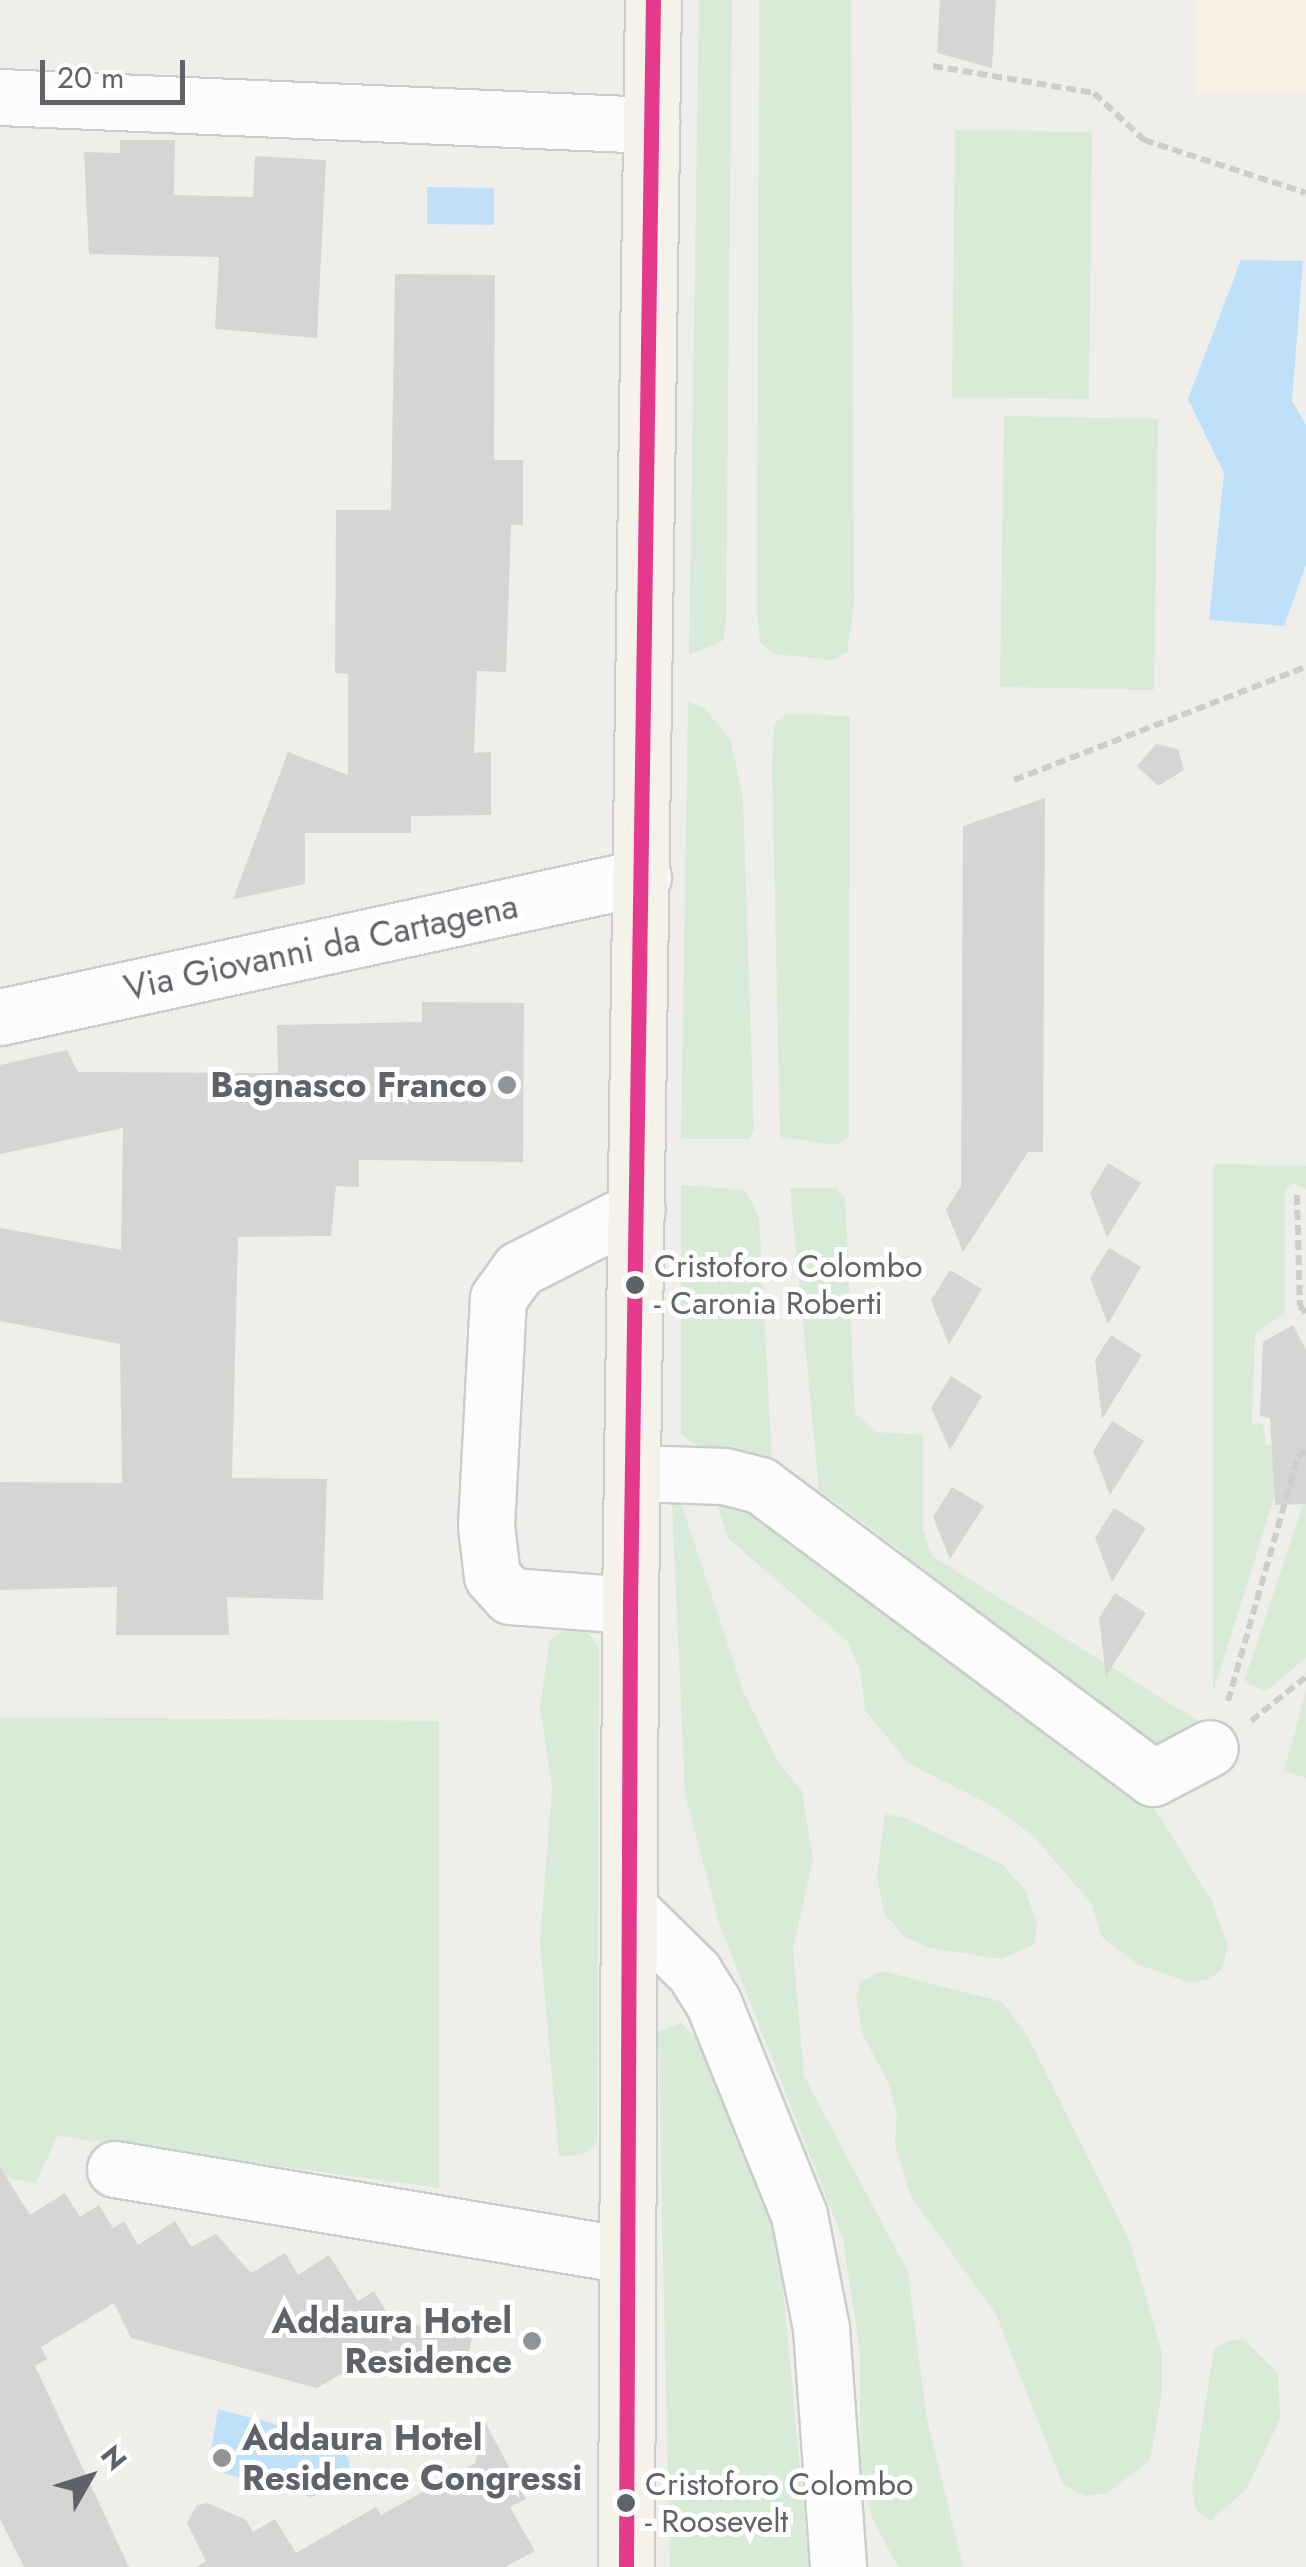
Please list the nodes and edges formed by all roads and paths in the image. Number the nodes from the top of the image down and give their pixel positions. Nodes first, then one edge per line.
1 (653, 0) edge
2 (933, 66) dead end
3 (0, 97) edge
4 (651, 126) junction
5 (1306, 193) edge
6 (1306, 667) edge
7 (1014, 780) dead end
8 (643, 876) junction
9 (0, 1017) edge
10 (1297, 1195) dead end
11 (638, 1208) junction
12 (1306, 1313) edge
13 (1306, 1451) edge
14 (634, 1473) junction
15 (630, 1605) junction
16 (1306, 1676) edge
17 (1210, 1748) junction
18 (630, 1909) junction
19 (115, 2168) dead end
20 (626, 2255) junction
21 (626, 2567) edge
22 (838, 2567) edge

1 - 4 main road
2 - 5 path
3 - 4 street
4 - 8 main road
6 - 7 path
8 - 9 street, Via Giovanni da Cartagena
8 - 11 main road
10 - 12 path
11 - 14 main road
11 - 15 street
13 - 17 path
14 - 15 main road
14 - 17 street
15 - 18 main road
16 - 17 path
18 - 20 main road
18 - 22 street
19 - 20 street
20 - 21 main road

